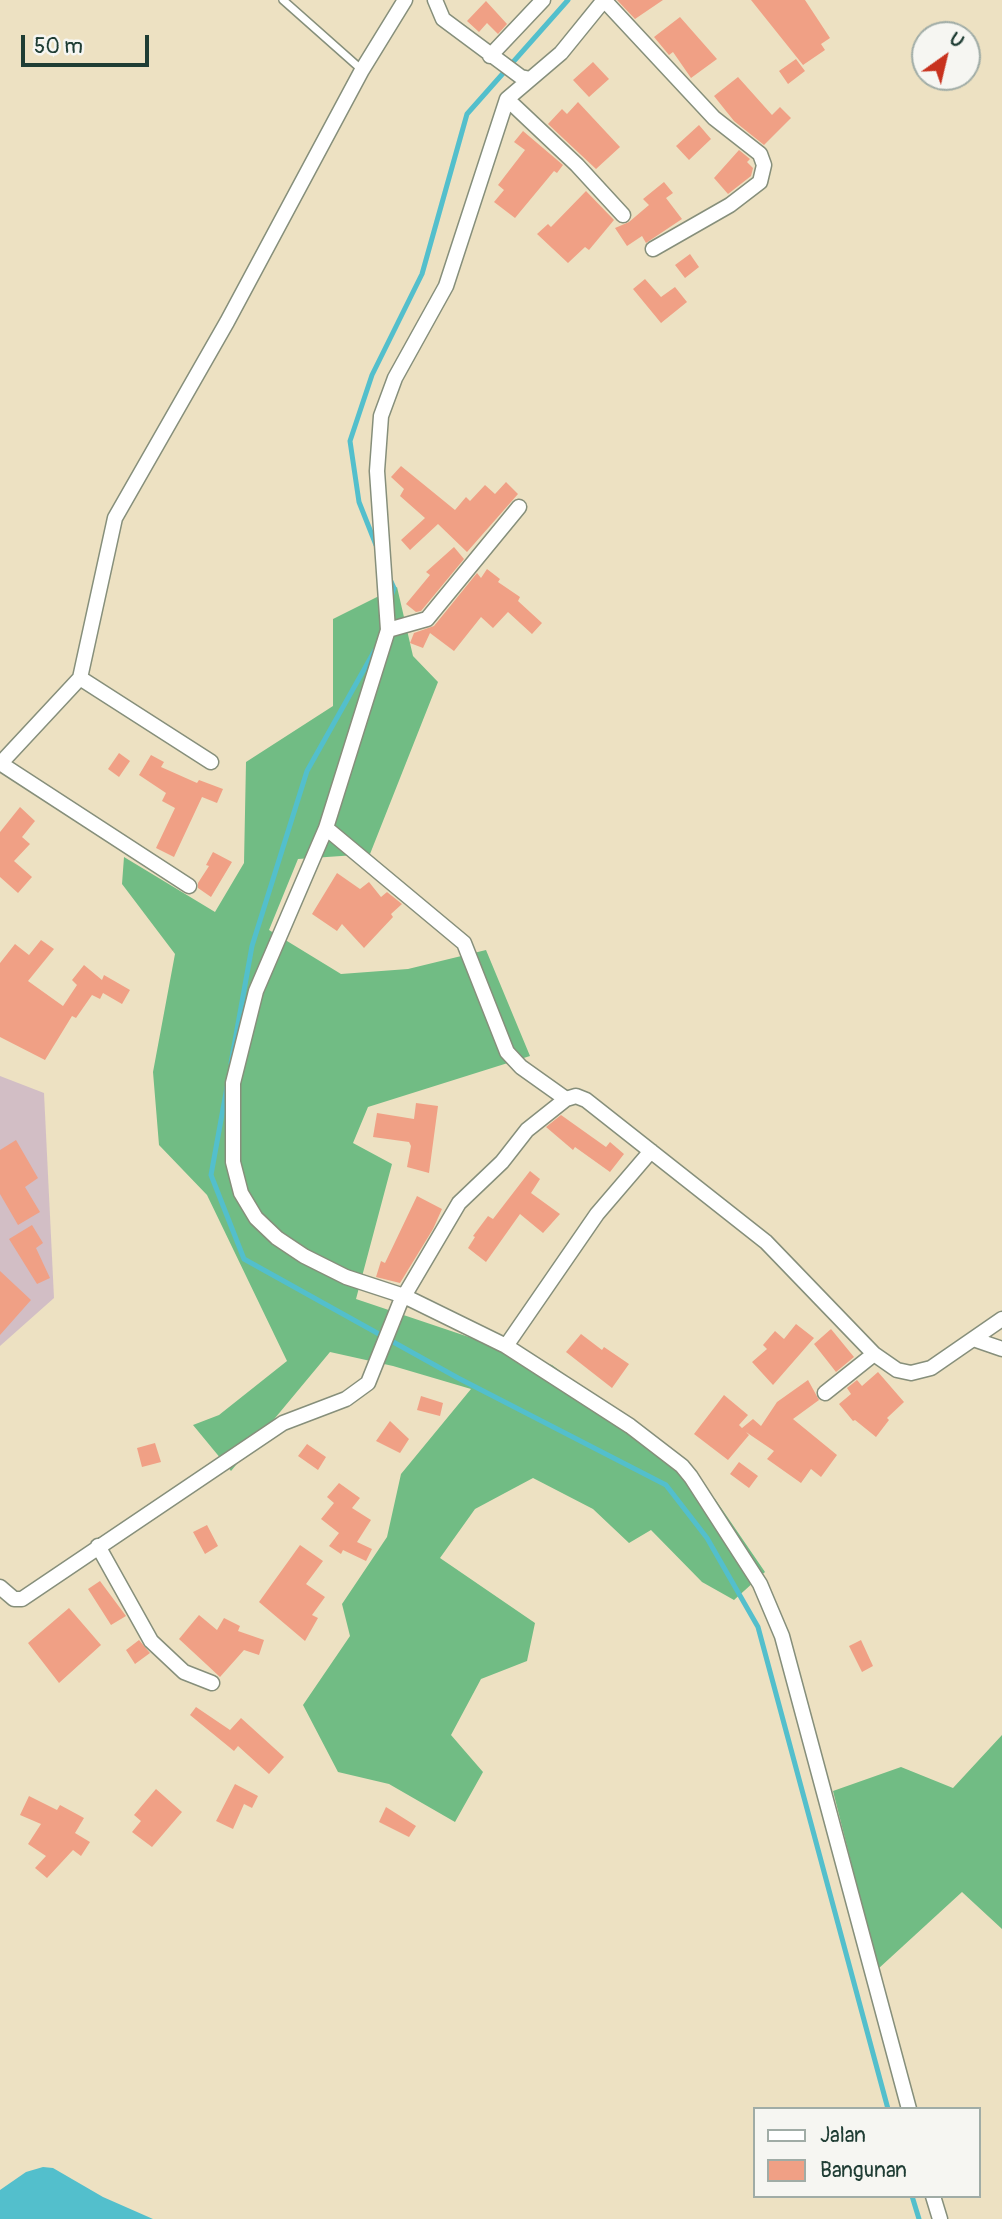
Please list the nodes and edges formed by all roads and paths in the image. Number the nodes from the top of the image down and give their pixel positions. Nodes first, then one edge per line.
1 (283, 0) edge
2 (405, 0) edge
3 (435, 0) edge
4 (543, 0) edge
5 (493, 57) junction
6 (362, 70) junction
7 (525, 78) junction
8 (507, 99) junction
9 (623, 215) dead end
10 (653, 249) dead end
11 (519, 507) dead end
12 (388, 630) junction
13 (80, 678) junction
14 (211, 762) dead end
15 (0, 764) edge
16 (326, 828) junction
17 (190, 886) dead end
18 (566, 1099) junction
19 (651, 1151) junction
20 (402, 1300) junction
21 (1002, 1319) edge
22 (973, 1339) junction
23 (506, 1346) junction
24 (1002, 1349) edge
25 (874, 1354) junction
26 (825, 1393) dead end
27 (98, 1546) junction
28 (0, 1587) edge
29 (212, 1683) dead end
30 (908, 2107) edge
31 (934, 2198) edge
32 (940, 2219) edge

1 - 6 lane
2 - 6 street
3 - 5 street
4 - 5 street
5 - 7 street
6 - 13 street
7 - 8 street
7 - 10 street
8 - 9 street
8 - 12 street
11 - 12 street
12 - 16 street
13 - 14 street
13 - 15 street
15 - 17 street
16 - 18 street
16 - 20 street
18 - 19 street
18 - 20 street
19 - 23 street
19 - 25 street
20 - 23 street
20 - 27 street
21 - 22 street
22 - 24 street
22 - 25 street
23 - 30 street
25 - 26 street
27 - 28 street
27 - 29 street
31 - 32 street

